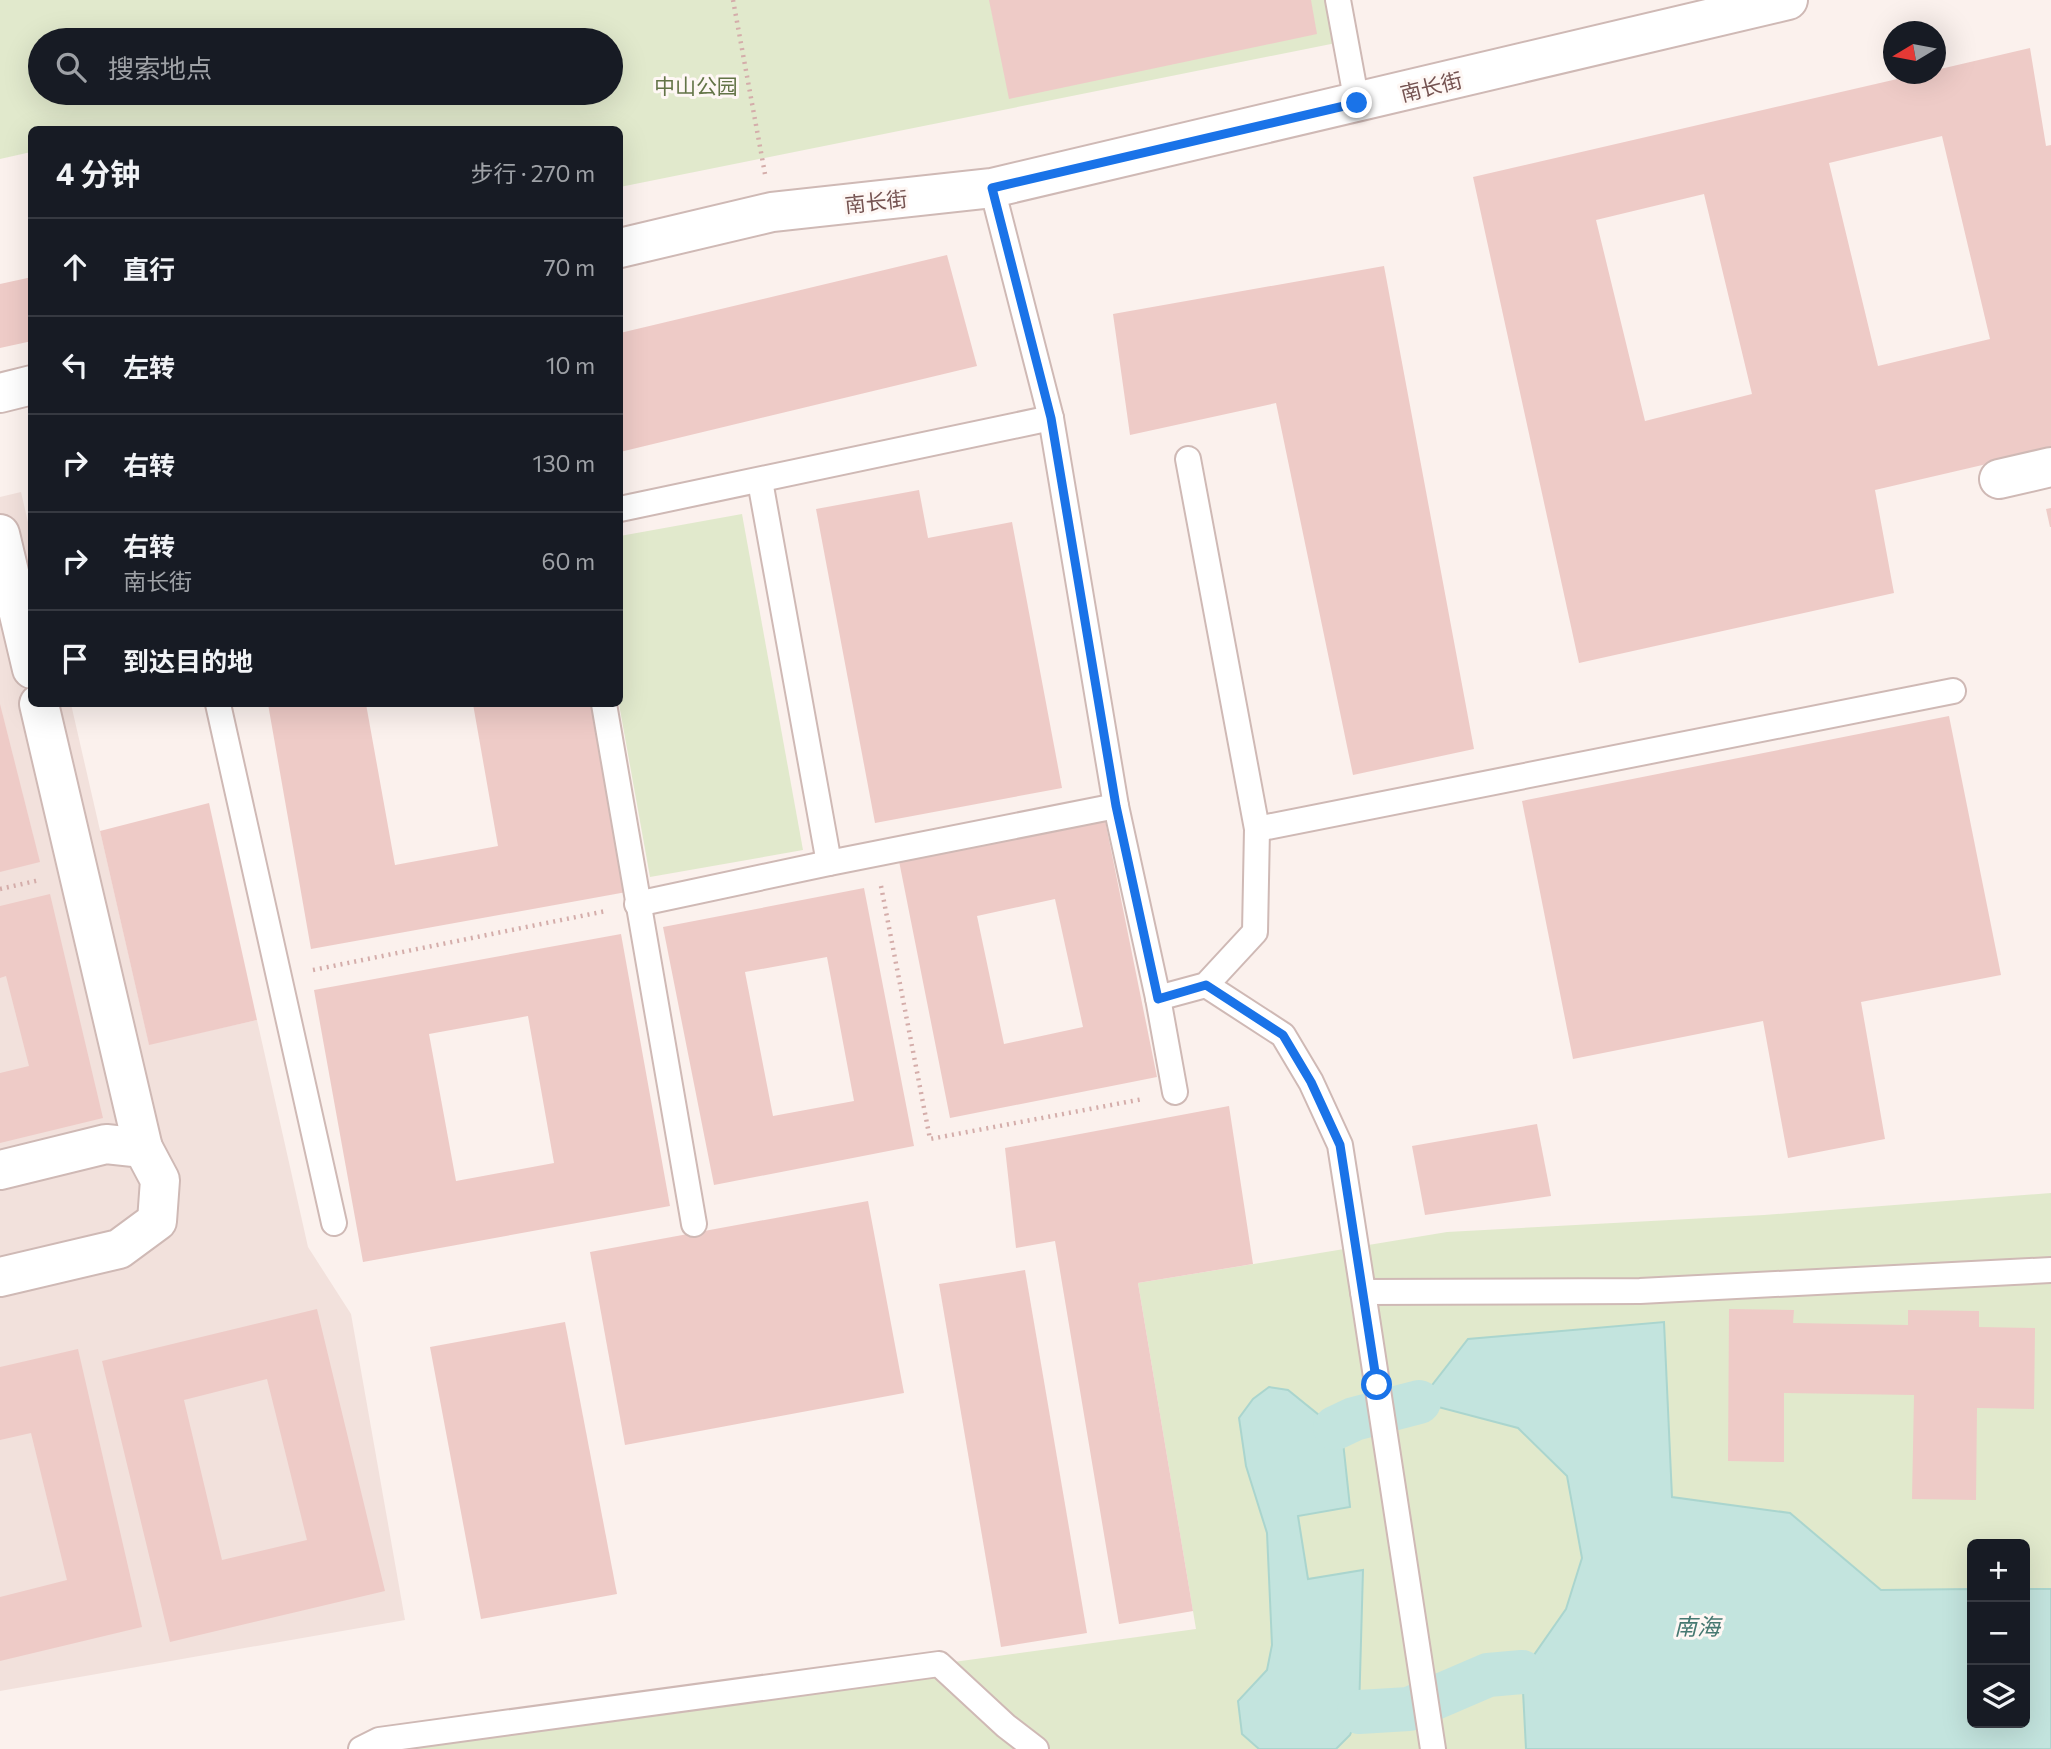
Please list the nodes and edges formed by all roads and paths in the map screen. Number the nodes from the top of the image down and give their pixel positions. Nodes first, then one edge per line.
1 (733, 0) edge
2 (1338, 0) edge
3 (1788, 0) edge
4 (1357, 103) junction
5 (992, 188) junction
6 (772, 212) junction
7 (623, 247) edge
8 (28, 386) edge
9 (0, 393) edge
10 (1051, 418) junction
11 (1188, 459) dead end
12 (2051, 467) edge
13 (1999, 479) dead end
14 (760, 481) junction
15 (623, 508) edge
16 (0, 534) edge
17 (9, 613) edge
18 (28, 659) edge
19 (1953, 691) dead end
20 (41, 707) edge
21 (220, 707) edge
22 (605, 707) edge
23 (1116, 806) junction
24 (1257, 830) junction
25 (874, 854) junction
26 (829, 863) junction
27 (638, 904) junction
28 (279, 977) junction
29 (1206, 985) junction
30 (1158, 999) junction
31 (1175, 1093) joint
32 (143, 1148) junction
33 (0, 1170) edge
34 (334, 1223) dead end
35 (694, 1224) dead end
36 (2051, 1270) edge
37 (0, 1278) edge
38 (1363, 1292) junction
39 (1432, 1741) edge
40 (361, 1749) edge
41 (1036, 1749) edge

1 - 6 path
2 - 4 lane
3 - 4 street, 南长街
4 - 5 street, 南长街
5 - 6 street, 南长街
5 - 10 lane
6 - 7 street, 南长街
8 - 9 street
10 - 14 lane
10 - 23 lane
11 - 24 lane
12 - 13 street
14 - 15 lane
14 - 26 lane
16 - 17 street
17 - 18 street
19 - 24 lane
20 - 32 street
21 - 28 lane
22 - 27 lane
23 - 25 lane
23 - 30 lane
24 - 29 lane
25 - 26 lane
25 - 31 path
26 - 27 lane
27 - 28 path
27 - 35 lane
28 - 34 lane
29 - 30 lane
29 - 38 lane
30 - 31 lane
32 - 33 street
32 - 37 street
36 - 38 lane
38 - 39 lane
40 - 41 lane

